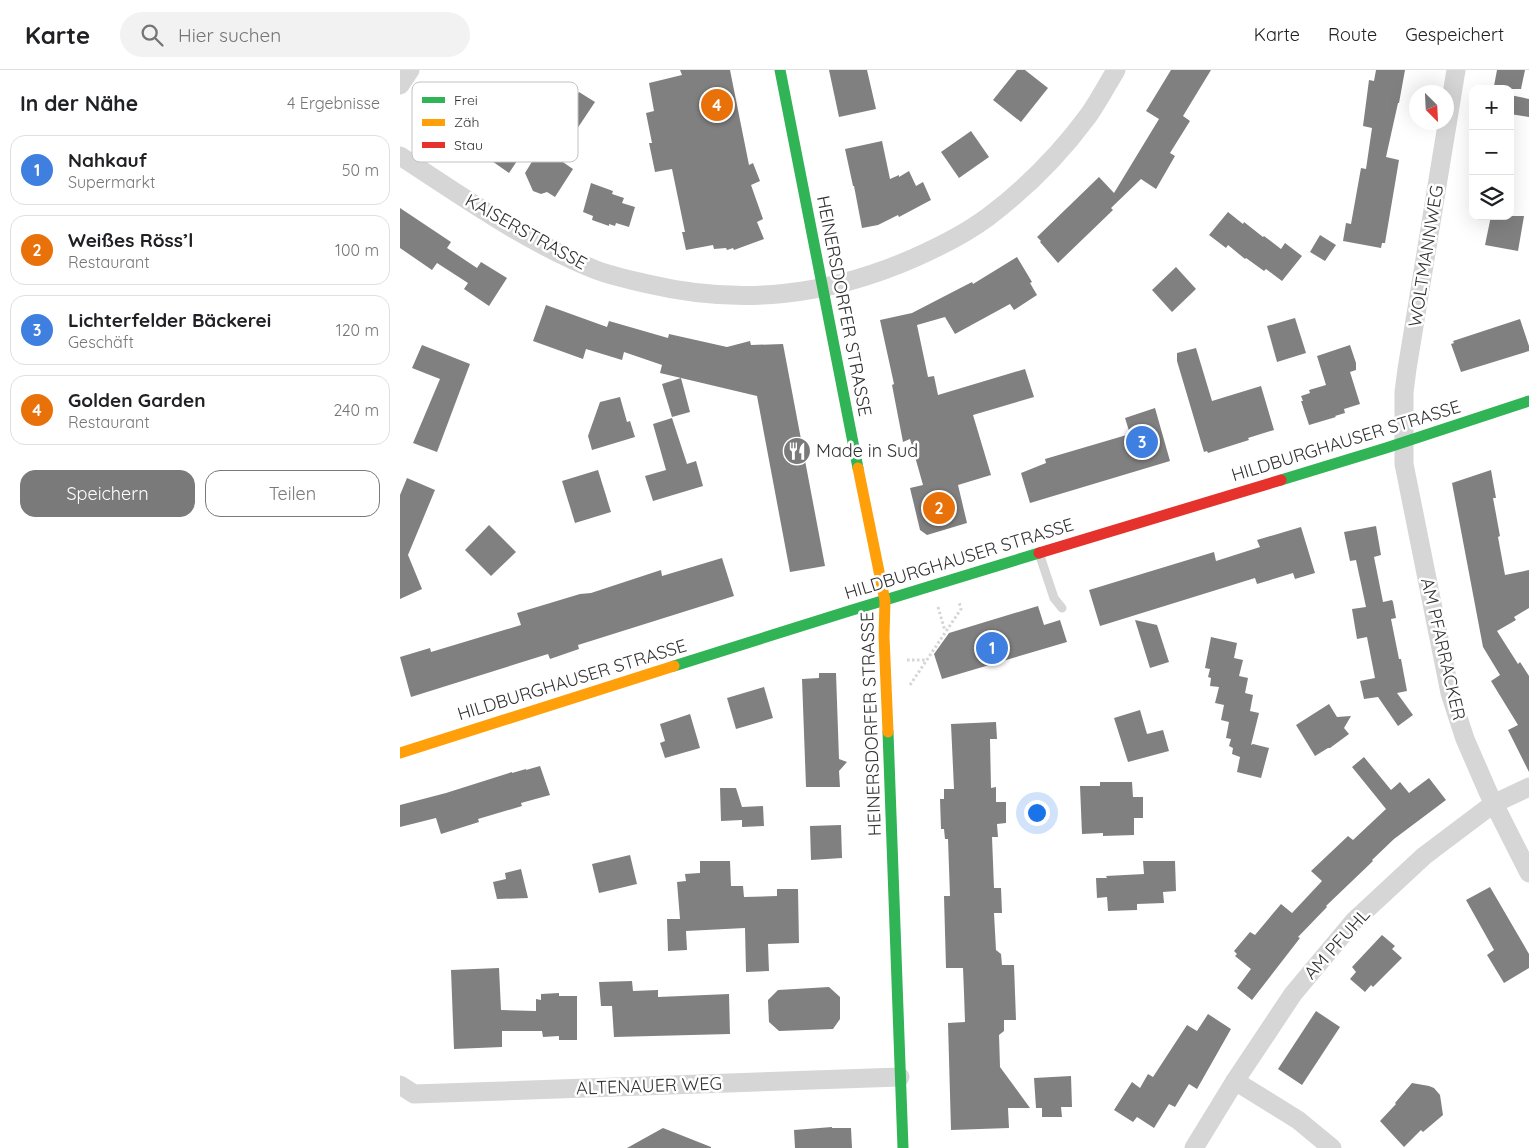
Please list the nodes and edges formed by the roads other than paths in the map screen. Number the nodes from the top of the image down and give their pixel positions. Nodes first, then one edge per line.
1 (410, 70) edge
2 (780, 70) edge
3 (1116, 70) edge
4 (1456, 70) edge
5 (400, 85) edge
6 (400, 156) edge
7 (822, 287) junction
8 (1529, 401) edge
9 (1404, 442) junction
10 (1039, 553) junction
11 (885, 601) junction
12 (1062, 608) dead end
13 (400, 753) edge
14 (1529, 787) edge
15 (1493, 804) junction
16 (1529, 873) edge
17 (900, 1077) junction
18 (1235, 1081) junction
19 (400, 1086) edge
20 (903, 1148) edge
21 (1194, 1148) edge
22 (1332, 1148) edge

1 - 5 street
2 - 7 main road, HEINERSDORFER STRASSE
3 - 7 street, KAISERSTRASSE
4 - 9 street, WOLTMANNWEG
6 - 7 street, KAISERSTRASSE
7 - 11 main road, HEINERSDORFER STRASSE
8 - 9 main road, HILDBURGHAUSER STRASSE
9 - 10 main road, HILDBURGHAUSER STRASSE
9 - 15 street, AM PFARRACKER
10 - 11 main road, HILDBURGHAUSER STRASSE
10 - 12 lane
11 - 13 main road, HILDBURGHAUSER STRASSE
11 - 17 main road, HEINERSDORFER STRASSE
14 - 15 street, AM PFUHL
15 - 16 street, AM PFARRACKER
15 - 18 street, AM PFUHL
17 - 19 street, ALTENAUER WEG
17 - 20 main road, HEINERSDORFER STRASSE
18 - 21 street, AM PFUHL
18 - 22 street

